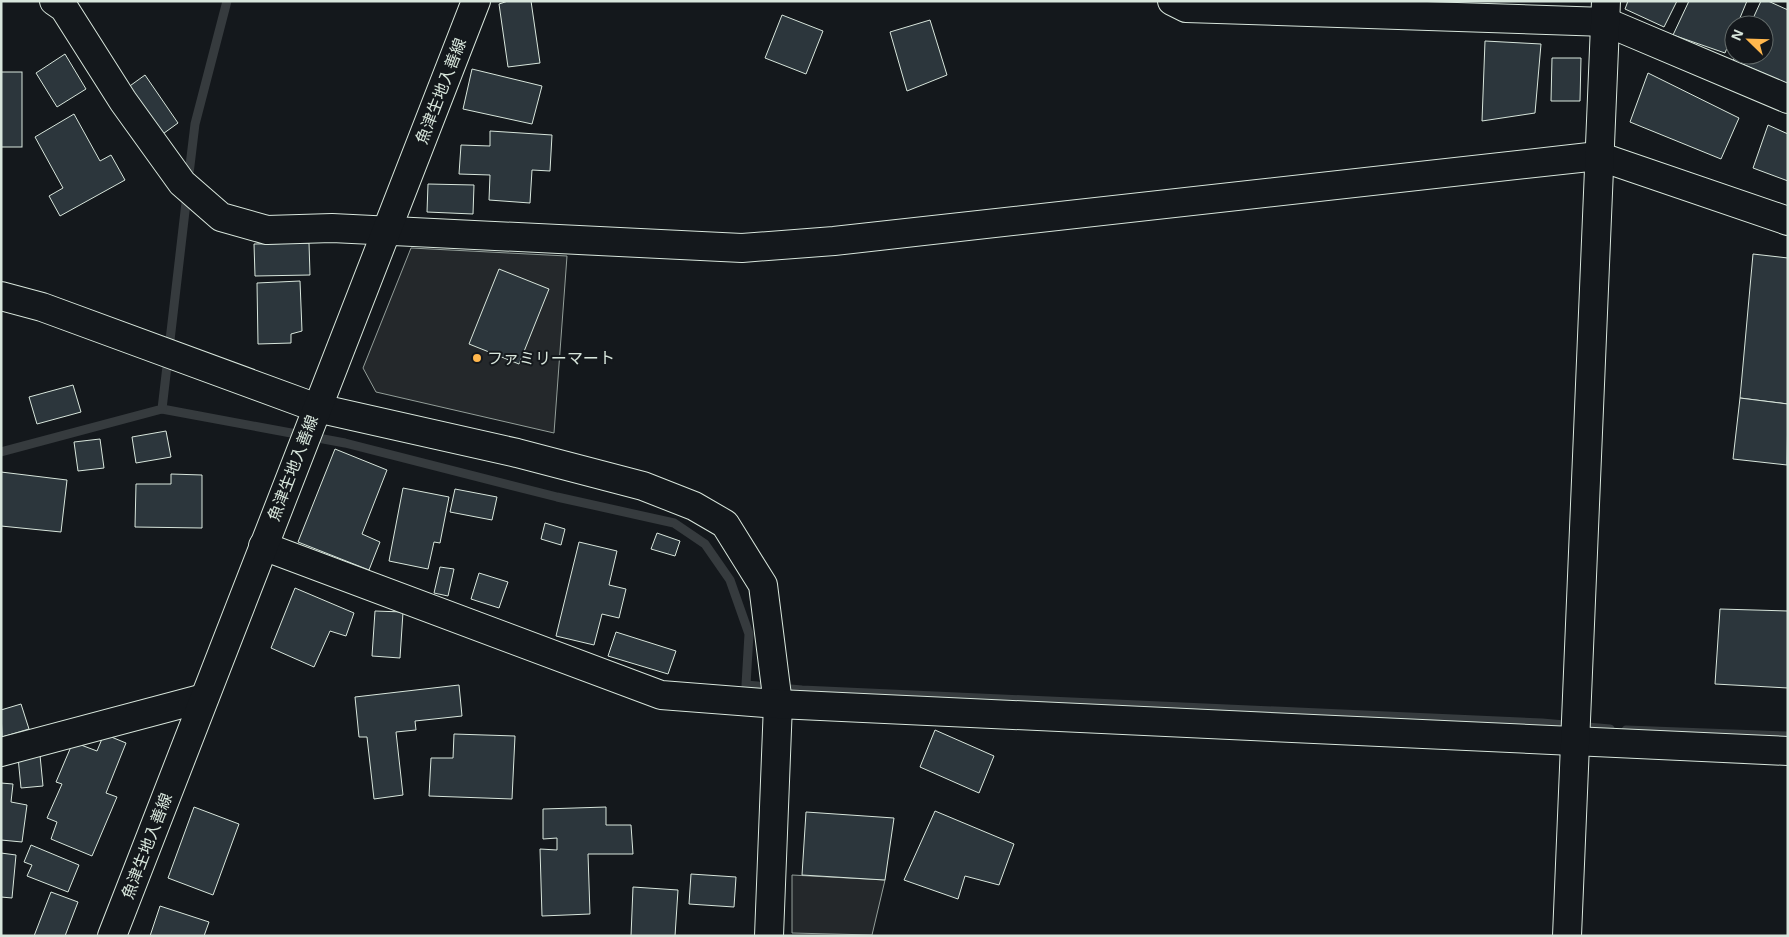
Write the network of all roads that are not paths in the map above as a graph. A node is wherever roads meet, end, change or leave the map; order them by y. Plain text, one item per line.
1 (54, 1) edge
2 (476, 1) edge
3 (1172, 1) edge
4 (1606, 11) edge
5 (1788, 99) edge
6 (1598, 156) junction
7 (1788, 221) edge
8 (386, 232) junction
9 (1, 296) edge
10 (317, 408) junction
11 (262, 546) junction
12 (204, 698) junction
13 (778, 704) junction
14 (1576, 740) junction
15 (1788, 751) edge
16 (1, 752) edge
17 (112, 936) edge
18 (769, 936) edge
19 (1567, 936) edge

1 - 8 street
2 - 8 street, 魚津生地入善線
3 - 4 street
4 - 5 street
4 - 6 street
6 - 7 street
6 - 8 street
6 - 14 street
8 - 10 street, 魚津生地入善線
9 - 10 street
10 - 11 street, 魚津生地入善線
10 - 13 street
11 - 12 street, 魚津生地入善線
11 - 13 street
12 - 16 street
12 - 17 street, 魚津生地入善線
13 - 14 street
13 - 18 street
14 - 15 street
14 - 19 street

